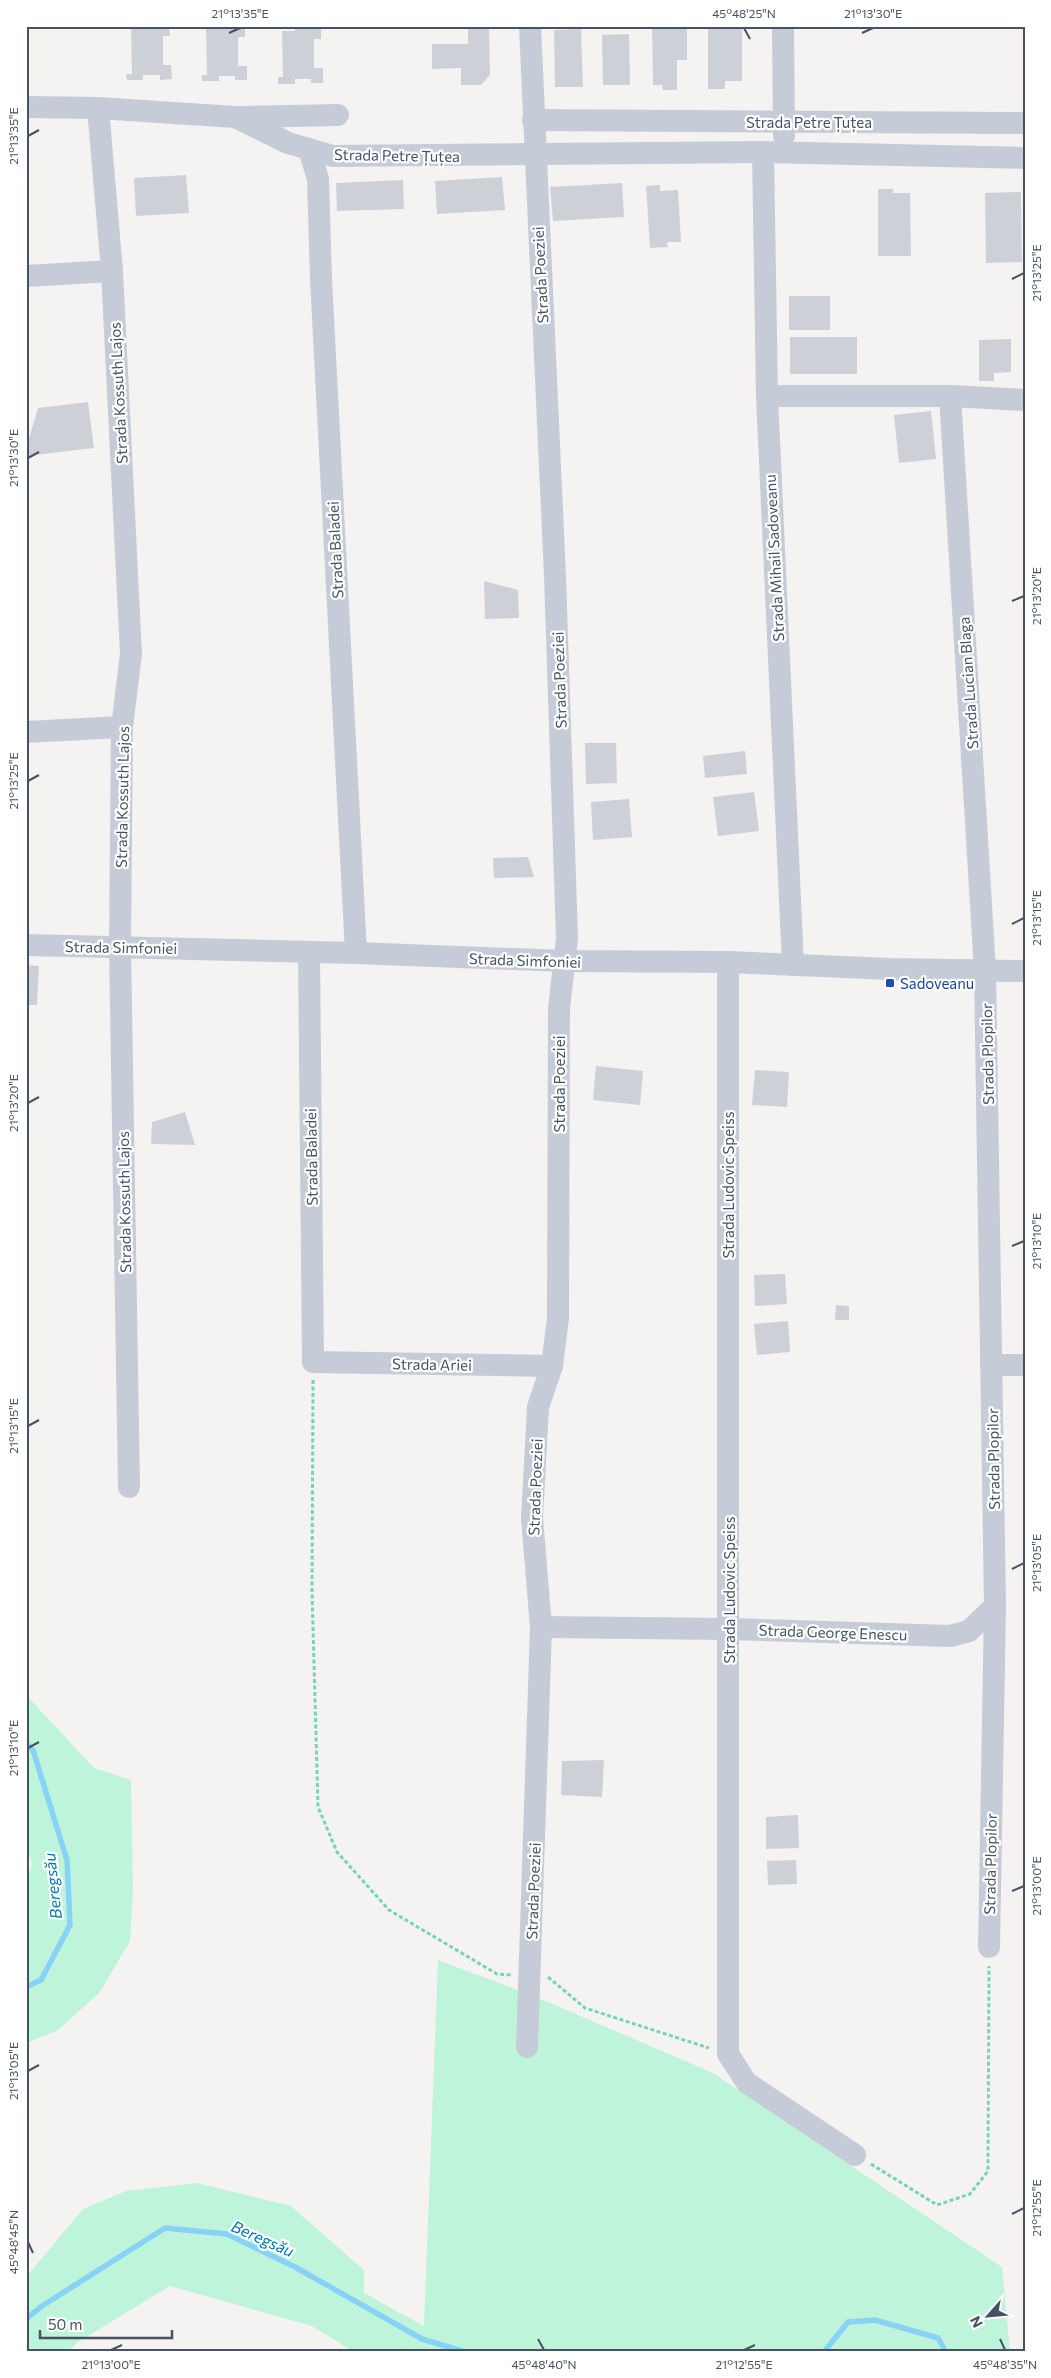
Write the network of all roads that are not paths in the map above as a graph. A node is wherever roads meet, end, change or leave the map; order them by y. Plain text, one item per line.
1 (530, 26) edge
2 (783, 26) edge
3 (26, 107) edge
4 (98, 108) junction
5 (338, 115) dead end
6 (235, 117) junction
7 (533, 120) junction
8 (784, 122) junction
9 (1025, 123) edge
10 (309, 149) junction
11 (774, 152) junction
12 (535, 154) junction
13 (1025, 158) edge
14 (112, 271) junction
15 (26, 276) edge
16 (767, 396) junction
17 (950, 396) junction
18 (1025, 400) edge
19 (122, 727) junction
20 (26, 732) edge
21 (26, 945) edge
22 (120, 947) junction
23 (309, 952) junction
24 (356, 953) junction
25 (564, 962) junction
26 (728, 962) junction
27 (793, 965) junction
28 (986, 970) junction
29 (1025, 971) edge
30 (313, 1362) joint
31 (991, 1365) junction
32 (1025, 1365) edge
33 (552, 1366) junction
34 (129, 1487) dead end
35 (995, 1606) junction
36 (541, 1627) junction
37 (729, 1629) junction
38 (989, 1947) road end
39 (527, 2047) dead end
40 (855, 2155) road end

1 - 7 street, Strada Poeziei
2 - 8 street, Strada Mihail Sadoveanu
3 - 4 street, Strada Petre Țuțea
4 - 6 street, Strada Petre Țuțea
4 - 14 street, Strada Kossuth Lajos
5 - 6 street
6 - 10 street, Strada Petre Țuțea
7 - 8 street, Strada Petre Țuțea
7 - 12 street, Strada Poeziei
8 - 9 street, Strada Petre Țuțea
8 - 11 street, Strada Mihail Sadoveanu
10 - 12 street, Strada Petre Țuțea
10 - 24 street, Strada Baladei
11 - 12 street, Strada Petre Țuțea
11 - 13 street, Strada Petre Țuțea
11 - 16 street, Strada Mihail Sadoveanu
12 - 25 street, Strada Poeziei
14 - 15 street
14 - 19 street, Strada Kossuth Lajos
16 - 17 street
16 - 27 street, Strada Mihail Sadoveanu
17 - 18 street
17 - 28 street, Strada Lucian Blaga
19 - 20 street
19 - 22 street, Strada Kossuth Lajos
21 - 22 street, Strada Simfoniei
22 - 23 street, Strada Simfoniei
22 - 34 street, Strada Kossuth Lajos
23 - 24 street, Strada Simfoniei
23 - 30 street, Strada Baladei
24 - 25 street, Strada Simfoniei
25 - 26 street, Strada Simfoniei
25 - 33 street, Strada Poeziei
26 - 27 street, Strada Simfoniei
26 - 37 street, Strada Ludovic Speiss
27 - 28 street, Strada Simfoniei
28 - 29 street, Strada Simfoniei
28 - 31 street, Strada Plopilor
30 - 33 street, Strada Ariei
31 - 32 street
31 - 35 street, Strada Plopilor
33 - 36 street, Strada Poeziei
35 - 37 street, Strada George Enescu
35 - 38 street, Strada Plopilor
36 - 37 street, Strada George Enescu
36 - 39 street, Strada Poeziei
37 - 40 street, Strada Ludovic Speiss

